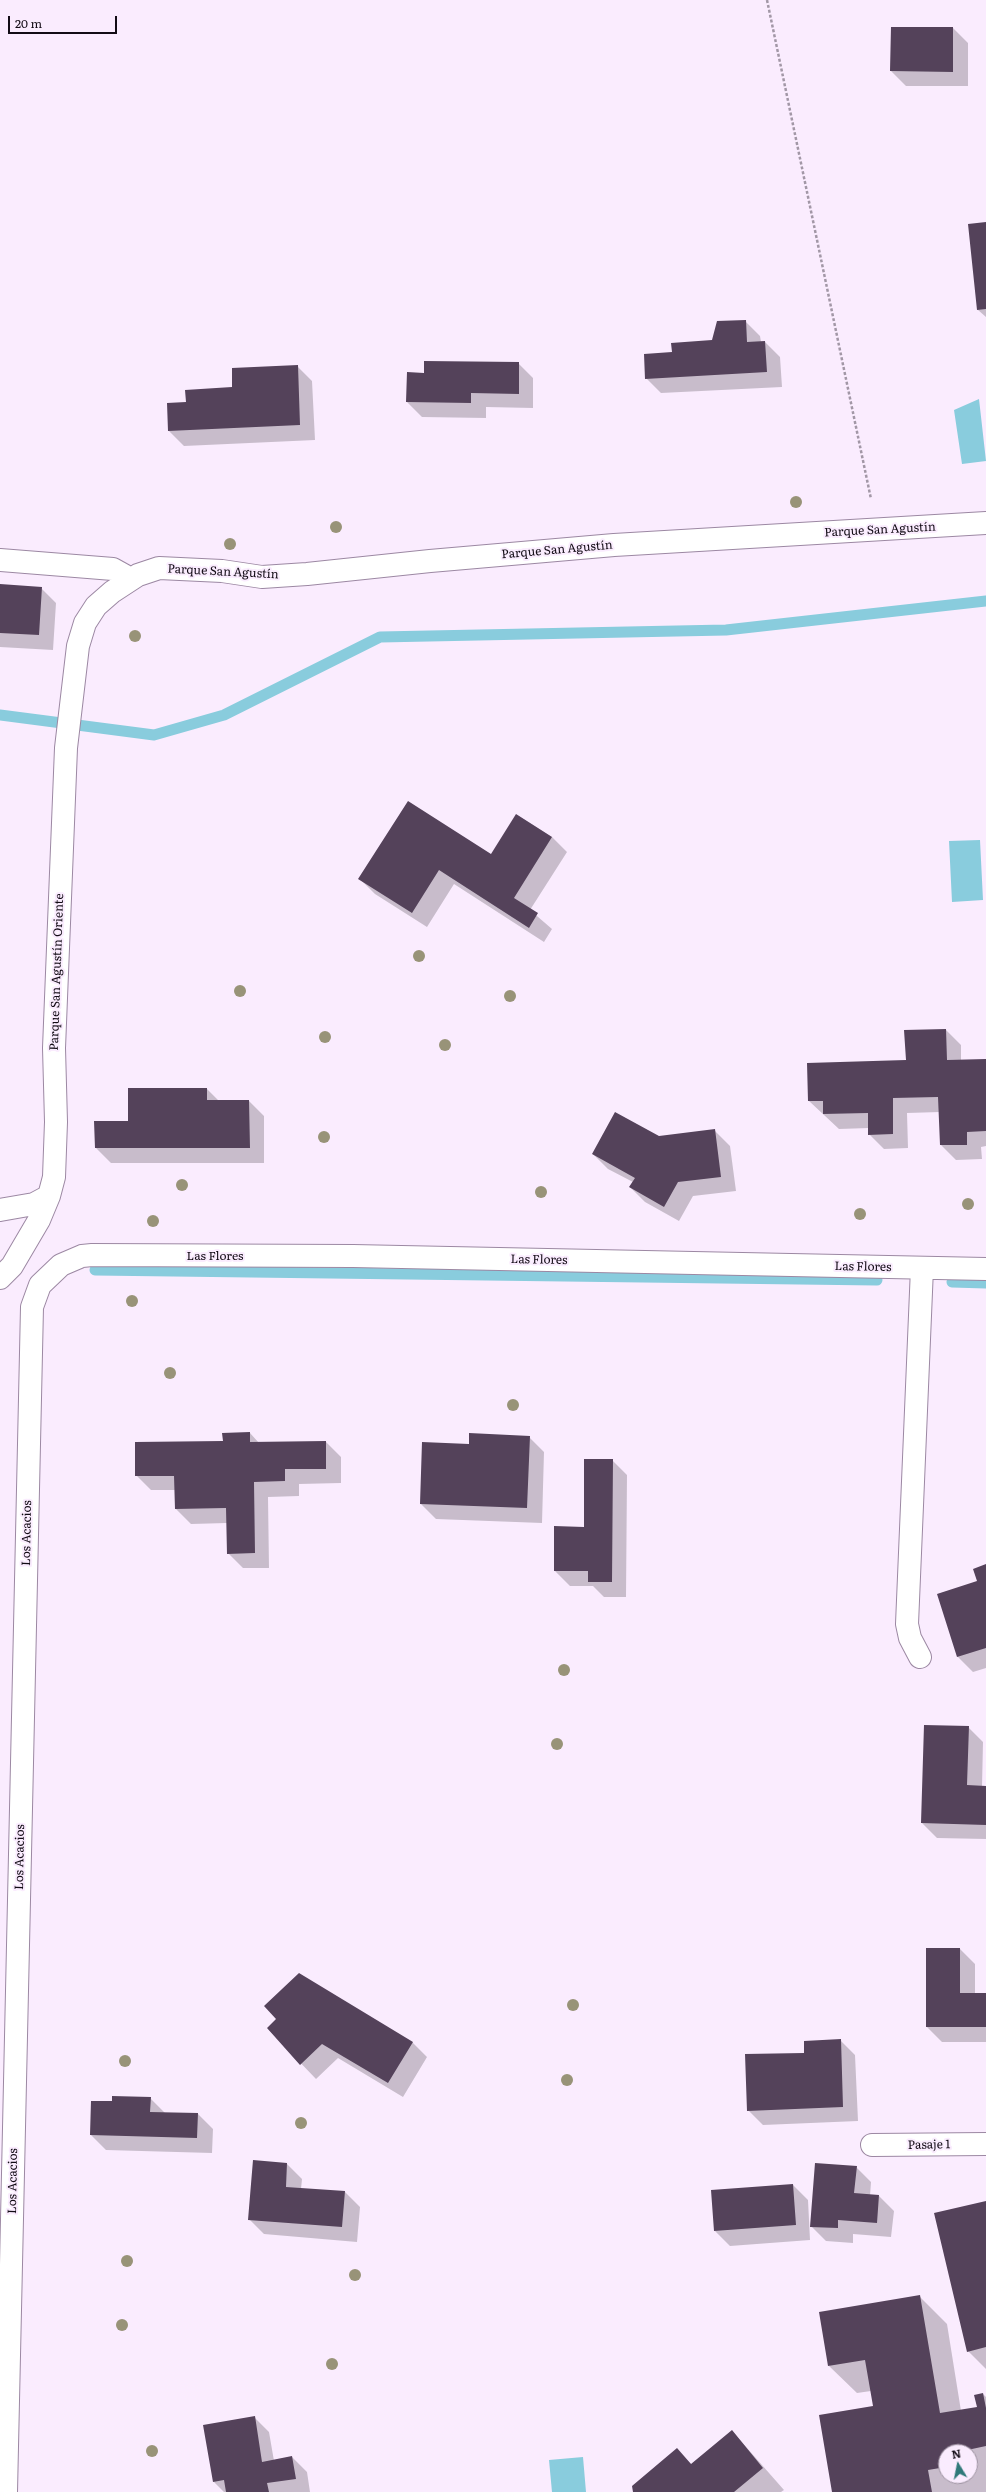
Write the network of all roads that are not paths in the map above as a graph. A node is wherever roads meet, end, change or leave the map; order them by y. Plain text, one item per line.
1 (986, 523) edge
2 (0, 560) edge
3 (131, 579) junction
4 (49, 1196) junction
5 (0, 1210) edge
6 (92, 1255) joint
7 (922, 1268) junction
8 (986, 1270) edge
9 (0, 1278) edge
10 (920, 1657) dead end
11 (986, 2144) edge
12 (872, 2145) dead end
13 (6, 2492) edge

1 - 3 street, Parque San Agustín
2 - 3 street
3 - 4 street, Parque San Agustín Oriente
4 - 5 street
4 - 9 street, Parque San Agustín Oriente
6 - 7 street, Las Flores
6 - 13 street, Los Acacios
7 - 8 street, Las Flores
7 - 10 street
11 - 12 street, Pasaje 1

